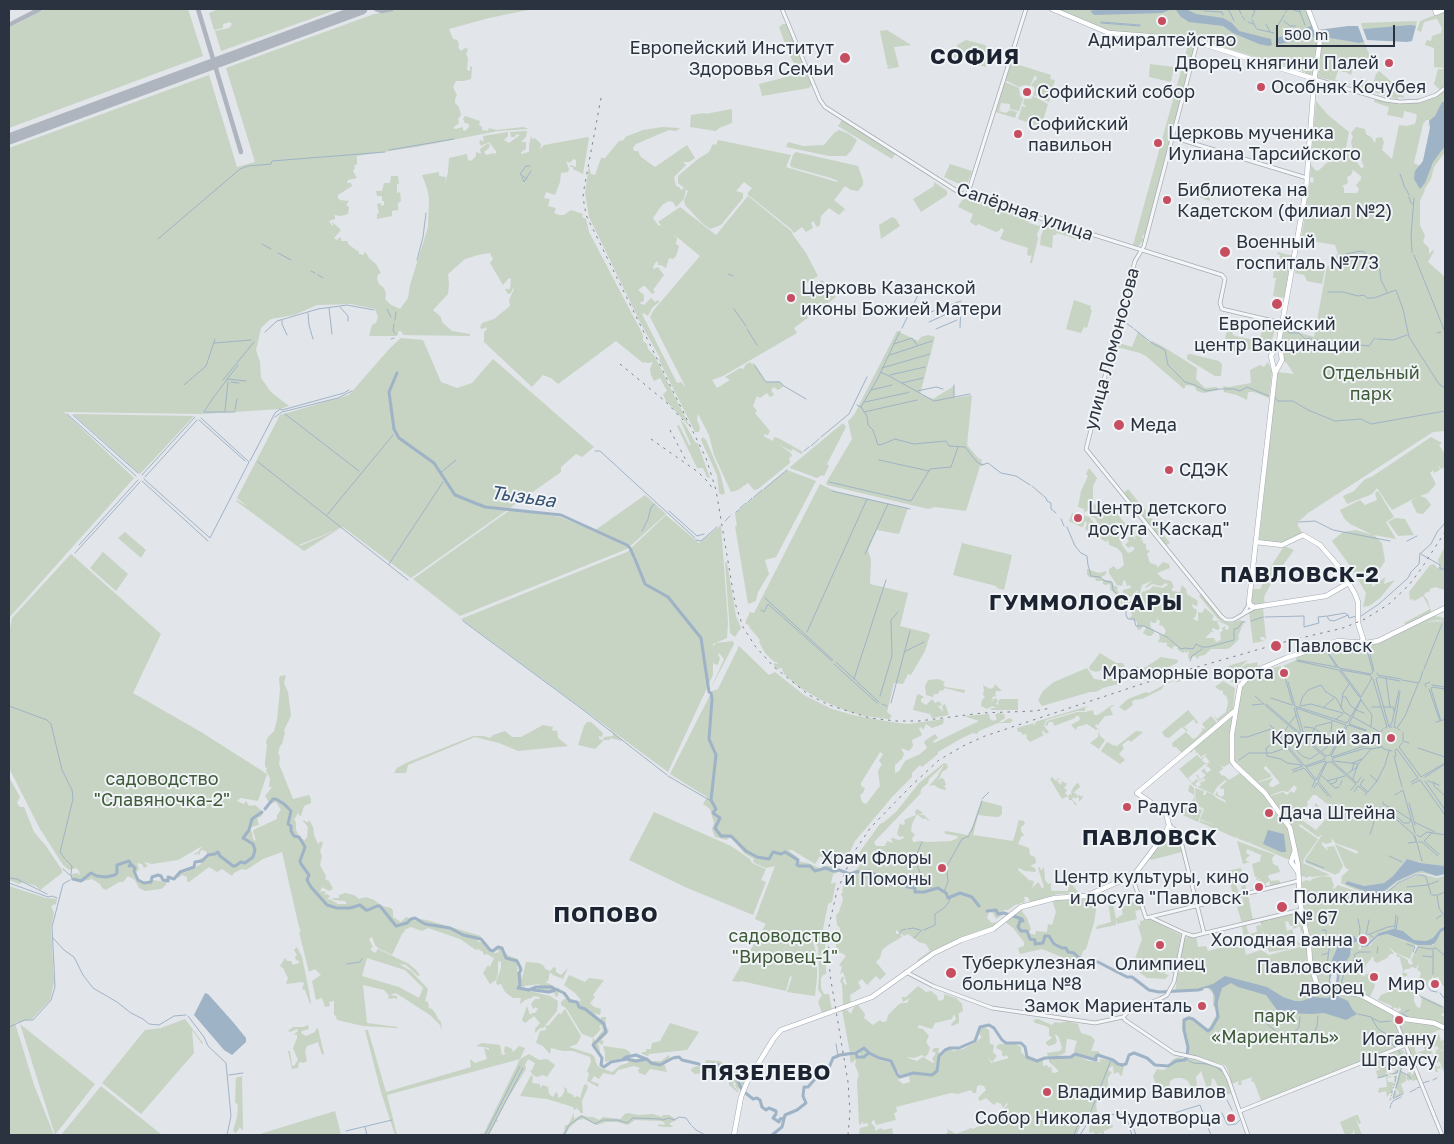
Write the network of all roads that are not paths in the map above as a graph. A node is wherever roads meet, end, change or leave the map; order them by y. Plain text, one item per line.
1 (782, 9) edge
2 (1026, 9) edge
3 (1052, 9) edge
4 (1308, 9) edge
5 (1445, 9) edge
6 (1437, 10) edge
7 (1197, 43) junction
8 (1315, 78) junction
9 (1445, 88) edge
10 (1172, 137) junction
11 (1307, 178) junction
12 (966, 196) junction
13 (1141, 250) junction
14 (1282, 323) junction
15 (1279, 340) junction
16 (1275, 348) junction
17 (1281, 348) junction
18 (1276, 367) junction
19 (1256, 542) junction
20 (1350, 585) junction
21 (1249, 602) junction
22 (1255, 607) junction
23 (1445, 608) edge
24 (1242, 615) junction
25 (1360, 641) junction
26 (1236, 710) junction
27 (1168, 826) junction
28 (1295, 849) junction
29 (1298, 873) junction
30 (1132, 876) junction
31 (1298, 881) junction
32 (1197, 906) junction
33 (1301, 910) junction
34 (1151, 917) junction
35 (1184, 933) junction
36 (1204, 933) junction
37 (906, 972) junction
38 (1395, 1014) junction
39 (1124, 1017) junction
40 (1445, 1028) edge
41 (1406, 1045) junction
42 (1240, 1111) junction
43 (734, 1135) edge
44 (1248, 1135) edge
45 (1442, 1135) edge

1 - 12 street, Сапёрная улица
2 - 12 street
3 - 7 main road
4 - 8 main road
5 - 6 main road
7 - 8 main road
7 - 10 street, улица Ломоносова
8 - 9 street
8 - 11 main road
10 - 11 street
10 - 13 street, улица Ломоносова
11 - 14 main road
12 - 13 street, Сапёрная улица
13 - 14 street, Сапёрная улица
13 - 24 street, улица Ломоносова
14 - 15 main road
15 - 16 main road
15 - 17 main road
16 - 17 main road
16 - 18 main road
17 - 18 main road
18 - 19 main road
19 - 20 main road
19 - 21 main road
20 - 22 main road
20 - 25 main road
21 - 22 main road
21 - 24 street
22 - 24 street
23 - 25 main road
25 - 26 main road
26 - 27 main road
26 - 28 main road
27 - 30 main road
27 - 32 street
28 - 29 main road
28 - 29 main road
29 - 31 main road
30 - 34 street
30 - 37 main road
31 - 32 street
31 - 33 main road
32 - 34 street
32 - 36 street
33 - 36 street
33 - 38 main road
34 - 35 street
35 - 36 street
35 - 39 street
37 - 39 street
37 - 43 main road
38 - 40 main road
38 - 41 street
39 - 42 street
41 - 42 street
41 - 45 street
42 - 44 street

